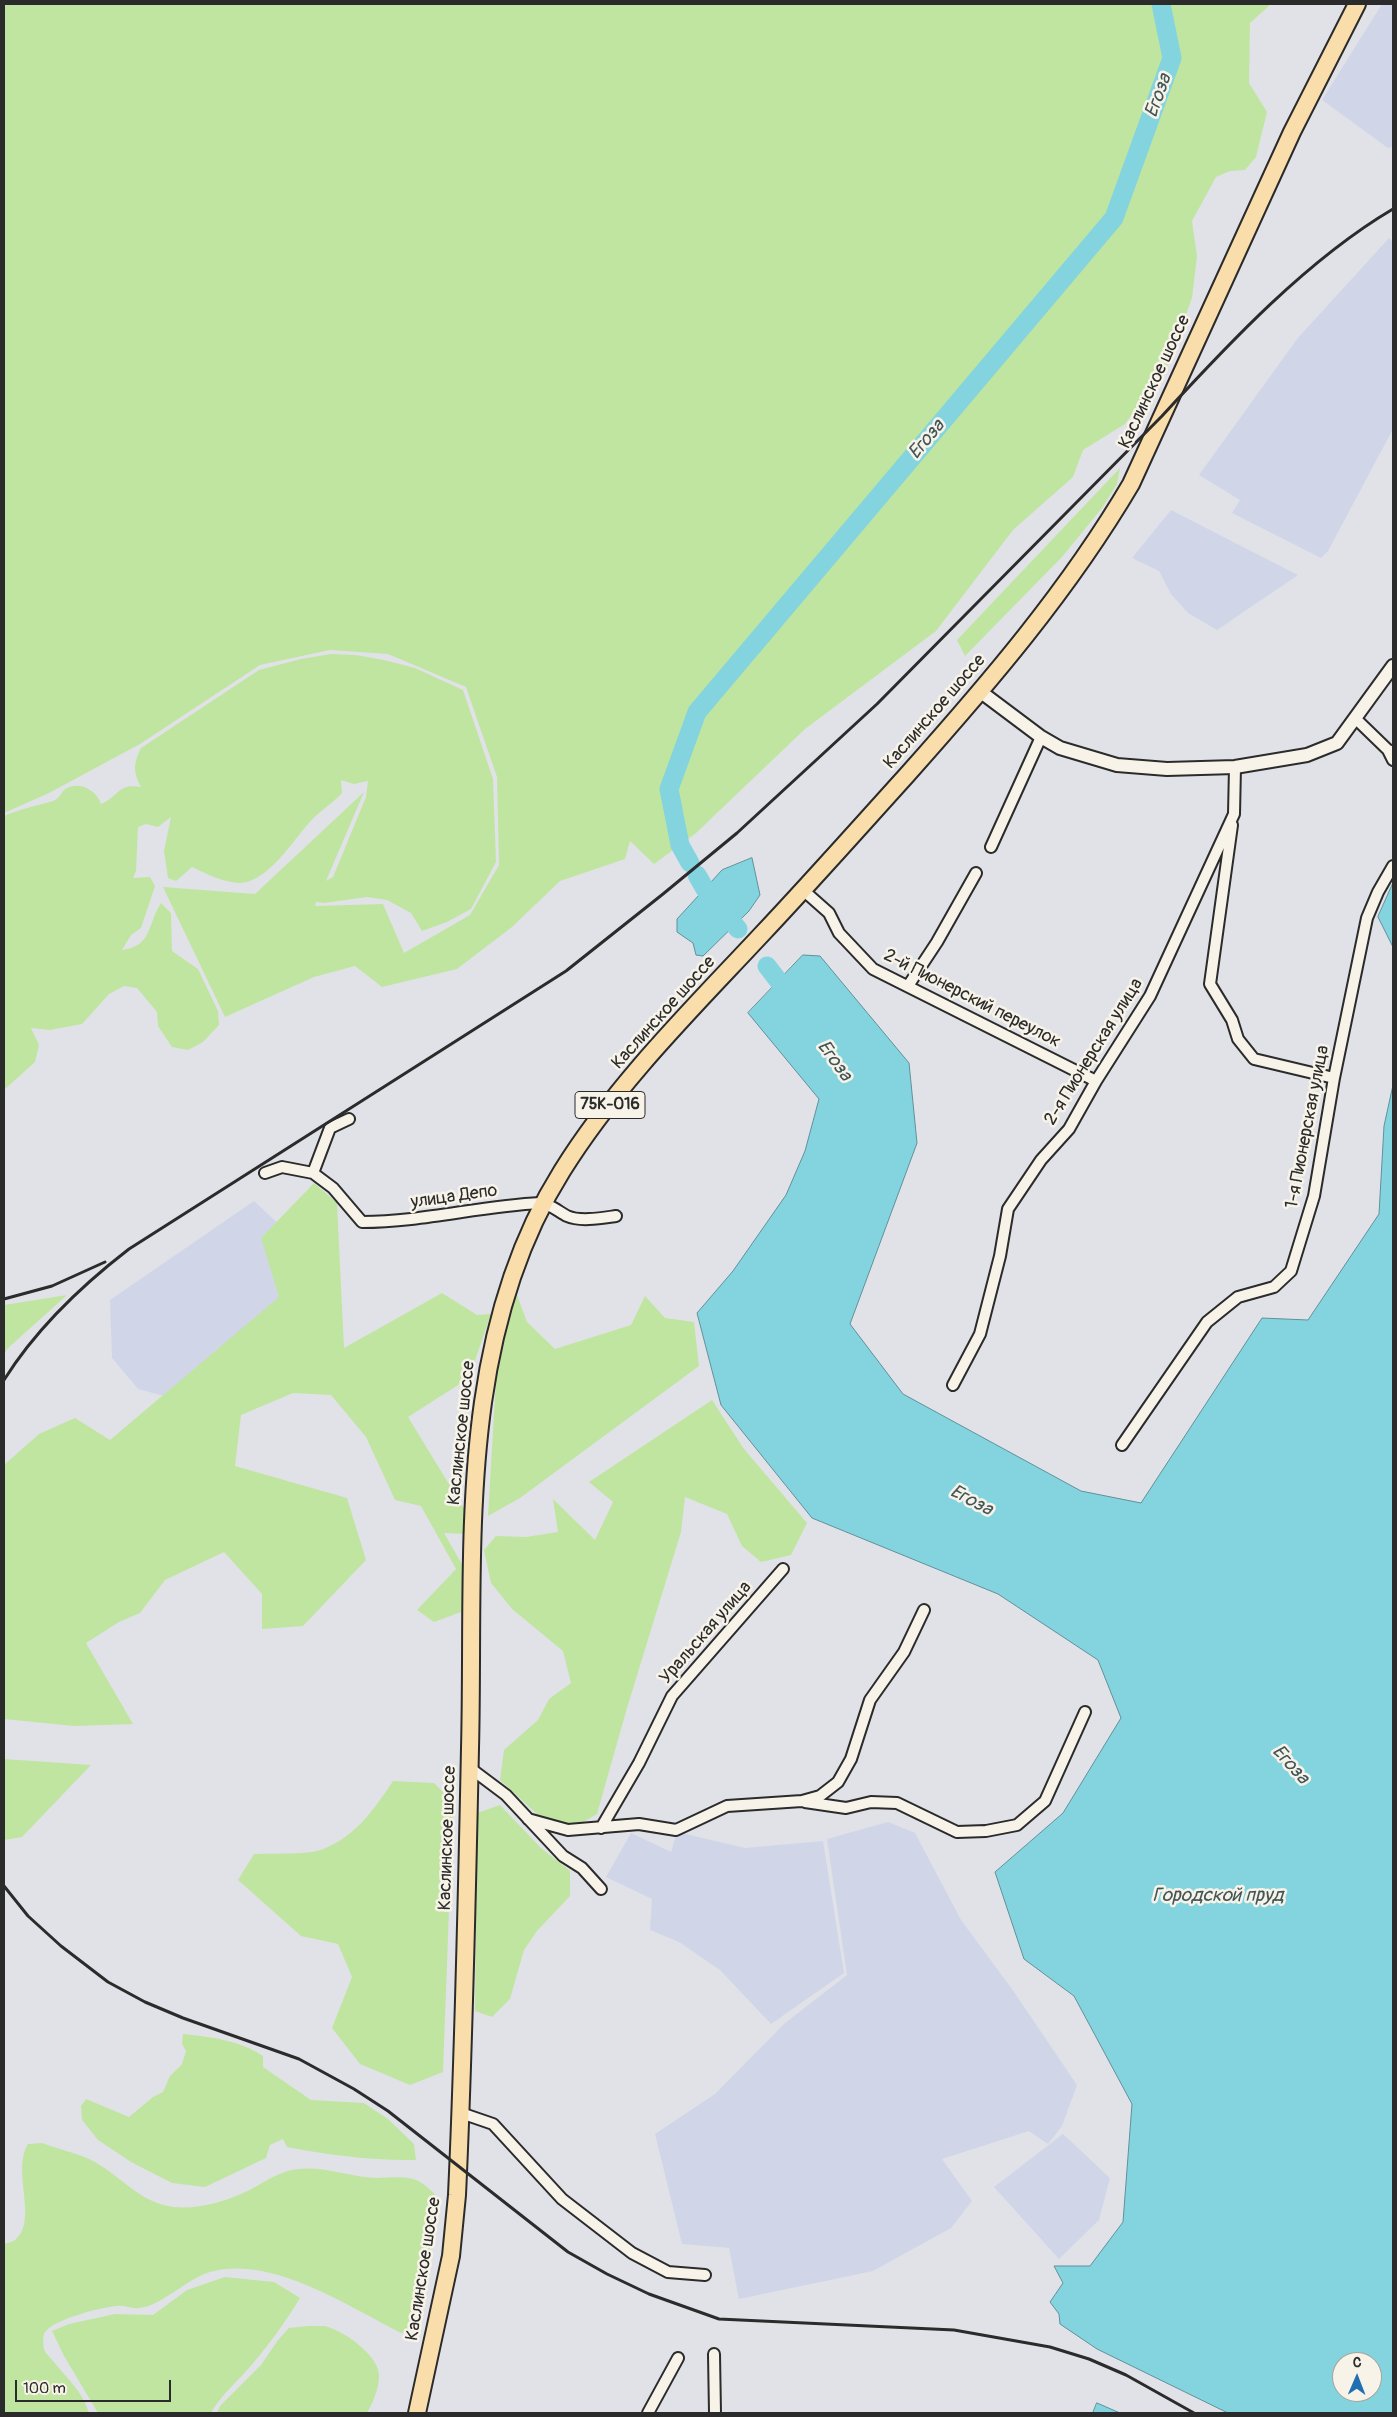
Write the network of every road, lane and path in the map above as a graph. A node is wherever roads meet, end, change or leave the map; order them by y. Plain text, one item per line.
1 (1357, 4) edge
2 (1393, 666) edge
3 (981, 692) junction
4 (1356, 719) junction
5 (1041, 737) junction
6 (1392, 754) edge
7 (1235, 767) junction
8 (1234, 814) junction
9 (991, 847) dead end
10 (1393, 866) edge
11 (976, 873) dead end
12 (803, 890) junction
13 (908, 986) junction
14 (1334, 1078) junction
15 (1096, 1081) junction
16 (349, 1119) dead end
17 (265, 1173) dead end
18 (312, 1173) junction
19 (543, 1203) junction
20 (616, 1216) dead end
21 (953, 1385) dead end
22 (1122, 1445) dead end
23 (783, 1569) dead end
24 (924, 1610) dead end
25 (1085, 1712) dead end
26 (470, 1768) junction
27 (802, 1801) junction
28 (528, 1819) junction
29 (601, 1828) junction
30 (601, 1889) dead end
31 (461, 2113) junction
32 (705, 2275) dead end
33 (714, 2354) dead end
34 (678, 2358) dead end
35 (417, 2413) edge
36 (648, 2413) edge
37 (714, 2413) edge

1 - 3 main road, Каслинское шоссе / 75К-016
2 - 4 street
3 - 5 street
3 - 12 main road, Каслинское шоссе / 75К-016
4 - 6 street
4 - 7 street
5 - 7 street
5 - 9 street
7 - 8 street, 2-я Пионерская улица
8 - 14 street, 2-я Пионерская улица
8 - 15 street, 2-я Пионерская улица
10 - 14 street, 1-я Пионерская улица
11 - 13 street
12 - 13 street, 2-й Пионерский переулок
12 - 19 main road, Каслинское шоссе / 75К-016
13 - 15 street, 2-й Пионерский переулок
14 - 22 street, 1-я Пионерская улица
15 - 21 street, 2-я Пионерская улица
16 - 18 street
17 - 18 street, улица Депо
18 - 19 street, улица Депо
19 - 20 street
19 - 26 main road, Каслинское шоссе / 75К-016
23 - 29 street, Уральская улица
24 - 27 street
25 - 27 street
26 - 28 street
26 - 31 main road, Каслинское шоссе / 75К-016
27 - 29 street
28 - 29 street
28 - 30 street
31 - 32 street
31 - 35 main road, Каслинское шоссе / 75К-016
33 - 37 street
34 - 36 street

